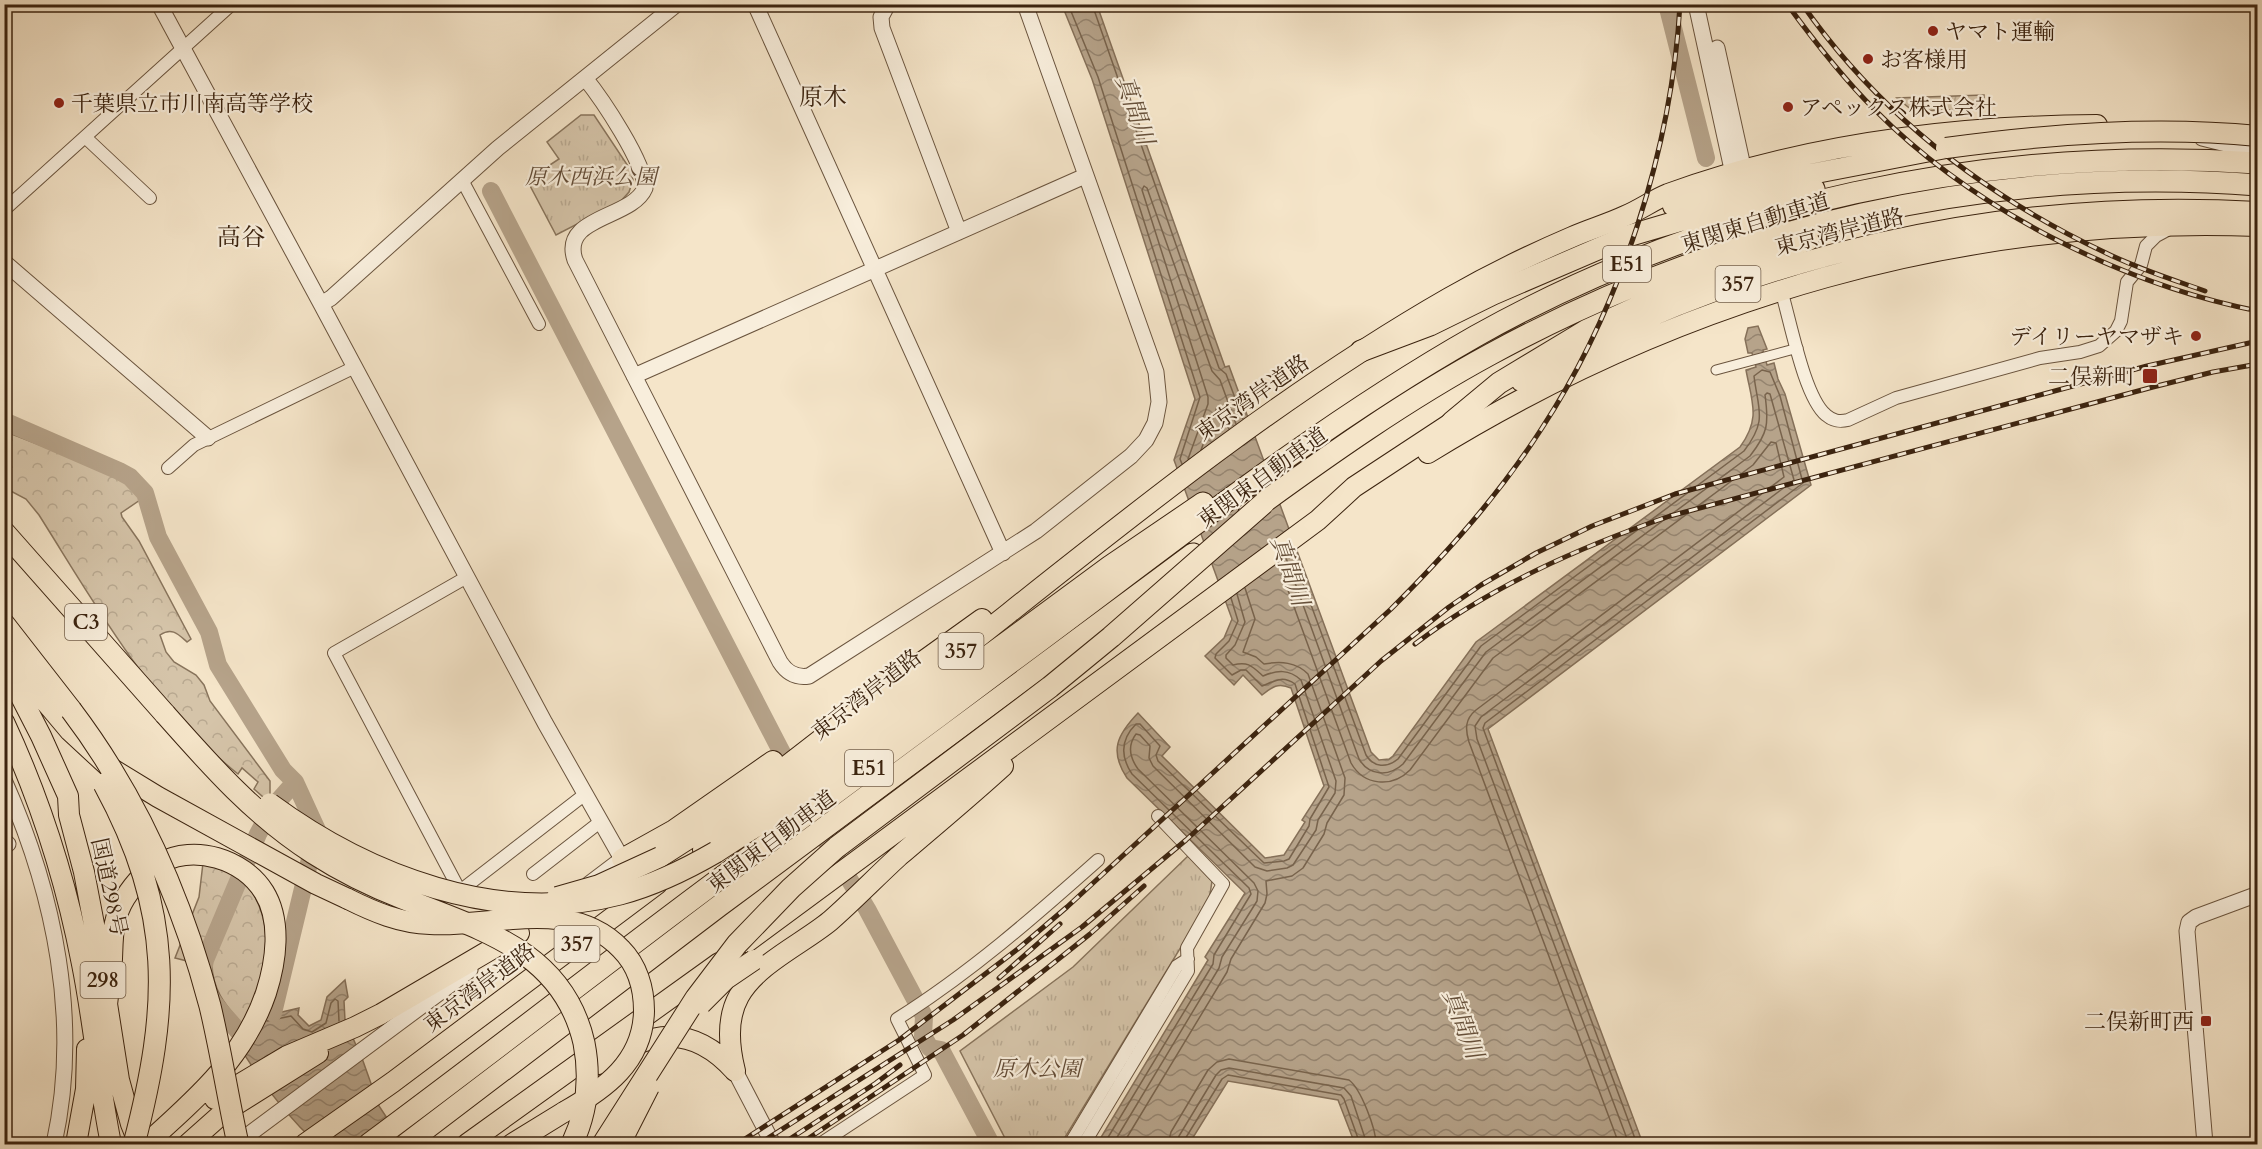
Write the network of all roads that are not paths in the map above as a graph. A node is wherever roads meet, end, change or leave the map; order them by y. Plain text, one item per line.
1 (159, 4) edge
2 (232, 4) edge
3 (677, 4) edge
4 (755, 4) edge
5 (888, 4) edge
6 (1025, 4) edge
7 (1696, 4) edge
8 (1707, 4) edge
9 (183, 48) junction
10 (585, 78) junction
11 (2135, 125) junction
12 (2258, 136) edge
13 (85, 137) junction
14 (2258, 152) edge
15 (2258, 163) edge
16 (1738, 172) junction
17 (1948, 175) junction
18 (1086, 176) junction
19 (462, 180) junction
20 (2258, 185) edge
21 (150, 198) dead end
22 (1890, 208) junction
23 (4, 210) edge
24 (2258, 213) edge
25 (1626, 215) junction
26 (2176, 226) junction
27 (2258, 226) edge
28 (959, 232) junction
29 (4, 262) edge
30 (875, 269) junction
31 (1781, 290) junction
32 (321, 304) junction
33 (539, 324) dead end
34 (1798, 348) junction
35 (1362, 351) junction
36 (355, 367) junction
37 (1716, 370) dead end
38 (634, 376) junction
39 (1452, 422) junction
40 (1335, 424) junction
41 (208, 438) junction
42 (168, 468) dead end
43 (1371, 483) junction
44 (1158, 494) junction
45 (1264, 503) junction
46 (4, 532) edge
47 (1003, 553) junction
48 (467, 577) junction
49 (4, 624) edge
50 (4, 653) edge
51 (4, 664) edge
52 (4, 689) edge
53 (1080, 696) junction
54 (71, 710) junction
55 (165, 714) junction
56 (4, 722) edge
57 (4, 745) edge
58 (4, 780) edge
59 (752, 794) junction
60 (584, 795) junction
61 (69, 815) junction
62 (1158, 816) dead end
63 (600, 822) junction
64 (49, 834) junction
65 (622, 859) junction
66 (1098, 860) dead end
67 (533, 874) dead end
68 (2258, 894) edge
69 (348, 899) junction
70 (824, 918) junction
71 (519, 933) junction
72 (1188, 959) junction
73 (83, 965) junction
74 (107, 1005) junction
75 (355, 1027) junction
76 (735, 1071) junction
77 (413, 1139) edge
78 (54, 1144) edge
79 (76, 1144) edge
80 (111, 1144) edge
81 (134, 1144) edge
82 (139, 1144) edge
83 (146, 1144) edge
84 (152, 1144) edge
85 (189, 1144) edge
86 (237, 1144) edge
87 (305, 1144) edge
88 (369, 1144) edge
89 (467, 1144) edge
90 (473, 1144) edge
91 (512, 1144) edge
92 (572, 1144) edge
93 (603, 1144) edge
94 (620, 1144) edge
95 (774, 1144) edge
96 (820, 1144) edge
97 (1070, 1144) edge
98 (1084, 1144) edge
99 (2205, 1144) edge

1 - 9 street
2 - 9 street
3 - 10 street
4 - 30 street
5 - 28 street
6 - 18 street
7 - 16 street
8 - 16 street
9 - 13 street
9 - 32 street
10 - 19 street
10 - 38 street
11 - 12 highway, 東京湾岸道路 / 357
11 - 14 street
11 - 16 highway, 東京湾岸道路 / 357
12 - 25 highway, 東京湾岸道路 / 357, bridge
13 - 21 street
13 - 23 street
15 - 17 highway, 東関東自動車道 / E51
16 - 25 highway, 東京湾岸道路 / 357
17 - 35 highway
17 - 40 highway, 東関東自動車道 / E51
18 - 28 street
18 - 47 street
19 - 32 street
19 - 33 street
20 - 22 highway, 東関東自動車道 / E51
22 - 39 highway
22 - 45 highway, 東関東自動車道 / E51
24 - 39 highway, 東京湾岸道路 / 357
25 - 35 highway, 東京湾岸道路 / 357
26 - 27 highway, 東京湾岸道路 / 357
26 - 31 highway, 東京湾岸道路 / 357
26 - 34 street
28 - 30 street
29 - 41 street
30 - 38 street
30 - 47 street
31 - 34 street
31 - 43 highway, 東京湾岸道路 / 357
32 - 36 street
34 - 37 street
35 - 44 highway, 東京湾岸道路 / 357
36 - 41 street
36 - 48 street
38 - 47 street
39 - 43 highway, 東京湾岸道路 / 357
40 - 55 highway, bridge
40 - 88 highway, 東関東自動車道 / E51, bridge
41 - 42 street
43 - 53 highway, 東京湾岸道路 / 357
44 - 59 highway, 東京湾岸道路 / 357
44 - 59 highway
45 - 77 highway, 東関東自動車道 / E51, bridge
45 - 93 highway, bridge
46 - 55 highway, C3
48 - 60 street
48 - 60 street
49 - 54 highway
50 - 69 highway
51 - 61 highway, 国道298号 / 298
52 - 61 highway, 国道298号 / 298
53 - 70 highway
53 - 89 highway, 東京湾岸道路 / 357
54 - 81 highway, bridge
54 - 86 highway, bridge
55 - 92 highway, bridge
56 - 64 highway
57 - 64 highway
58 - 78 street
59 - 65 highway
59 - 69 highway, bridge
59 - 87 highway, 東京湾岸道路 / 357
60 - 63 street
61 - 74 highway, 国道298号 / 298
62 - 72 street
63 - 65 street
63 - 67 street
64 - 73 highway
65 - 71 street
66 - 96 street
68 - 99 street
69 - 91 highway, bridge
70 - 76 highway
70 - 94 highway, bridge
71 - 75 highway
71 - 86 street
72 - 97 street
72 - 98 street
73 - 79 highway
73 - 80 highway
74 - 82 highway, 国道298号 / 298
74 - 83 highway
75 - 84 highway
75 - 85 highway
76 - 90 highway
76 - 95 street

